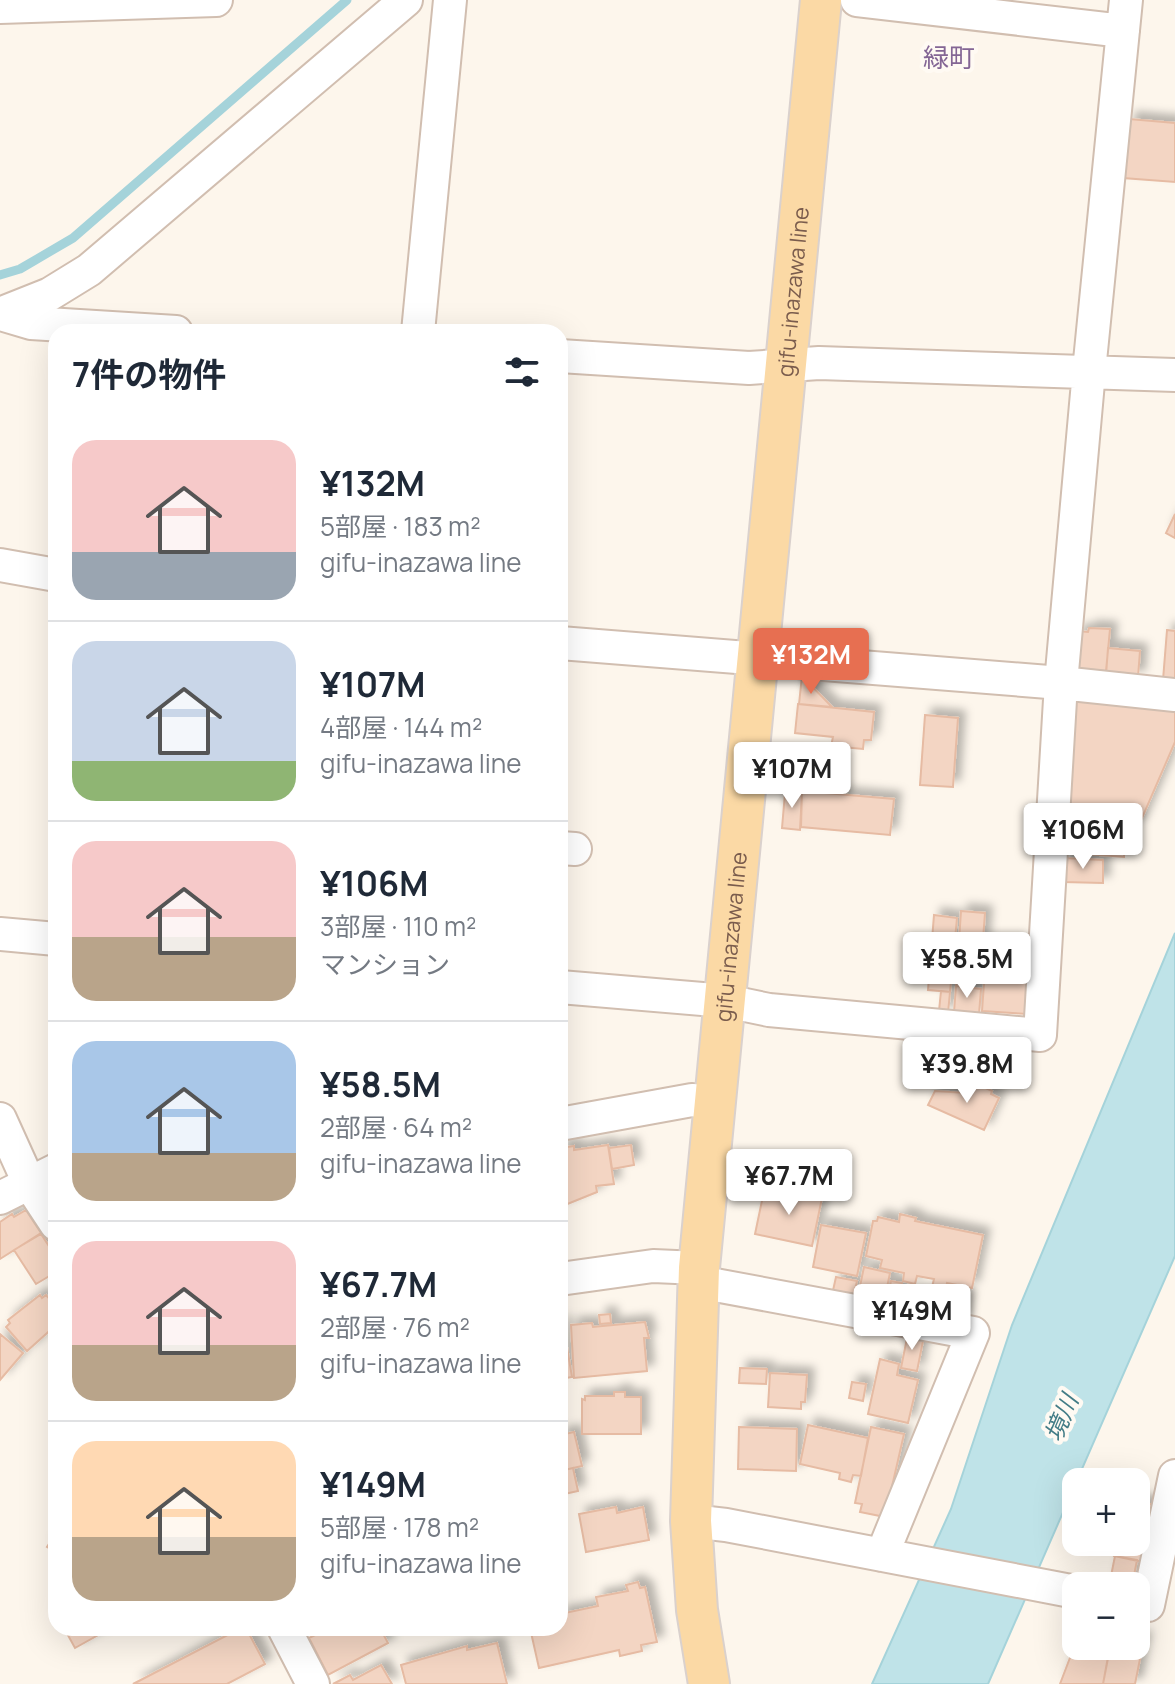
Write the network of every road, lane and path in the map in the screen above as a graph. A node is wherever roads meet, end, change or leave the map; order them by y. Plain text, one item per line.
1 (216, 0) edge
2 (406, 0) edge
3 (450, 0) edge
4 (821, 0) edge
5 (857, 0) edge
6 (0, 7) edge
7 (1124, 15) edge
8 (0, 314) edge
9 (48, 324) edge
10 (419, 324) edge
11 (568, 357) edge
12 (788, 365) junction
13 (1089, 371) junction
14 (1175, 375) edge
15 (0, 565) edge
16 (48, 574) edge
17 (568, 644) edge
18 (759, 658) junction
19 (1061, 683) junction
20 (1175, 695) edge
21 (0, 934) edge
22 (48, 938) edge
23 (568, 988) edge
24 (726, 1001) junction
25 (717, 1103) junction
26 (0, 1119) edge
27 (568, 1123) edge
28 (42, 1176) edge
29 (48, 1197) edge
30 (0, 1198) edge
31 (699, 1275) junction
32 (568, 1278) edge
33 (1175, 1476) edge
34 (691, 1521) junction
35 (887, 1556) junction
36 (1062, 1590) edge
37 (1153, 1607) edge
38 (288, 1636) edge
39 (313, 1684) edge
40 (709, 1684) edge

1 - 6 street
2 - 8 street
3 - 10 street
4 - 12 main road, gifu-inazawa line
5 - 7 street
7 - 13 street
8 - 9 street
11 - 12 street
12 - 13 street
12 - 18 main road, gifu-inazawa line
13 - 14 street
13 - 19 street
15 - 16 street
17 - 18 street
18 - 19 street
18 - 24 main road, gifu-inazawa line
19 - 20 street
19 - 24 street
21 - 22 street
23 - 24 street
24 - 25 main road, gifu-inazawa line
25 - 27 street
25 - 31 main road, gifu-inazawa line
26 - 28 street
28 - 29 street
28 - 30 street
31 - 32 street
31 - 34 main road, gifu-inazawa line
31 - 35 street
33 - 37 street
34 - 35 street
34 - 40 main road, gifu-inazawa line
35 - 36 street
38 - 39 street

